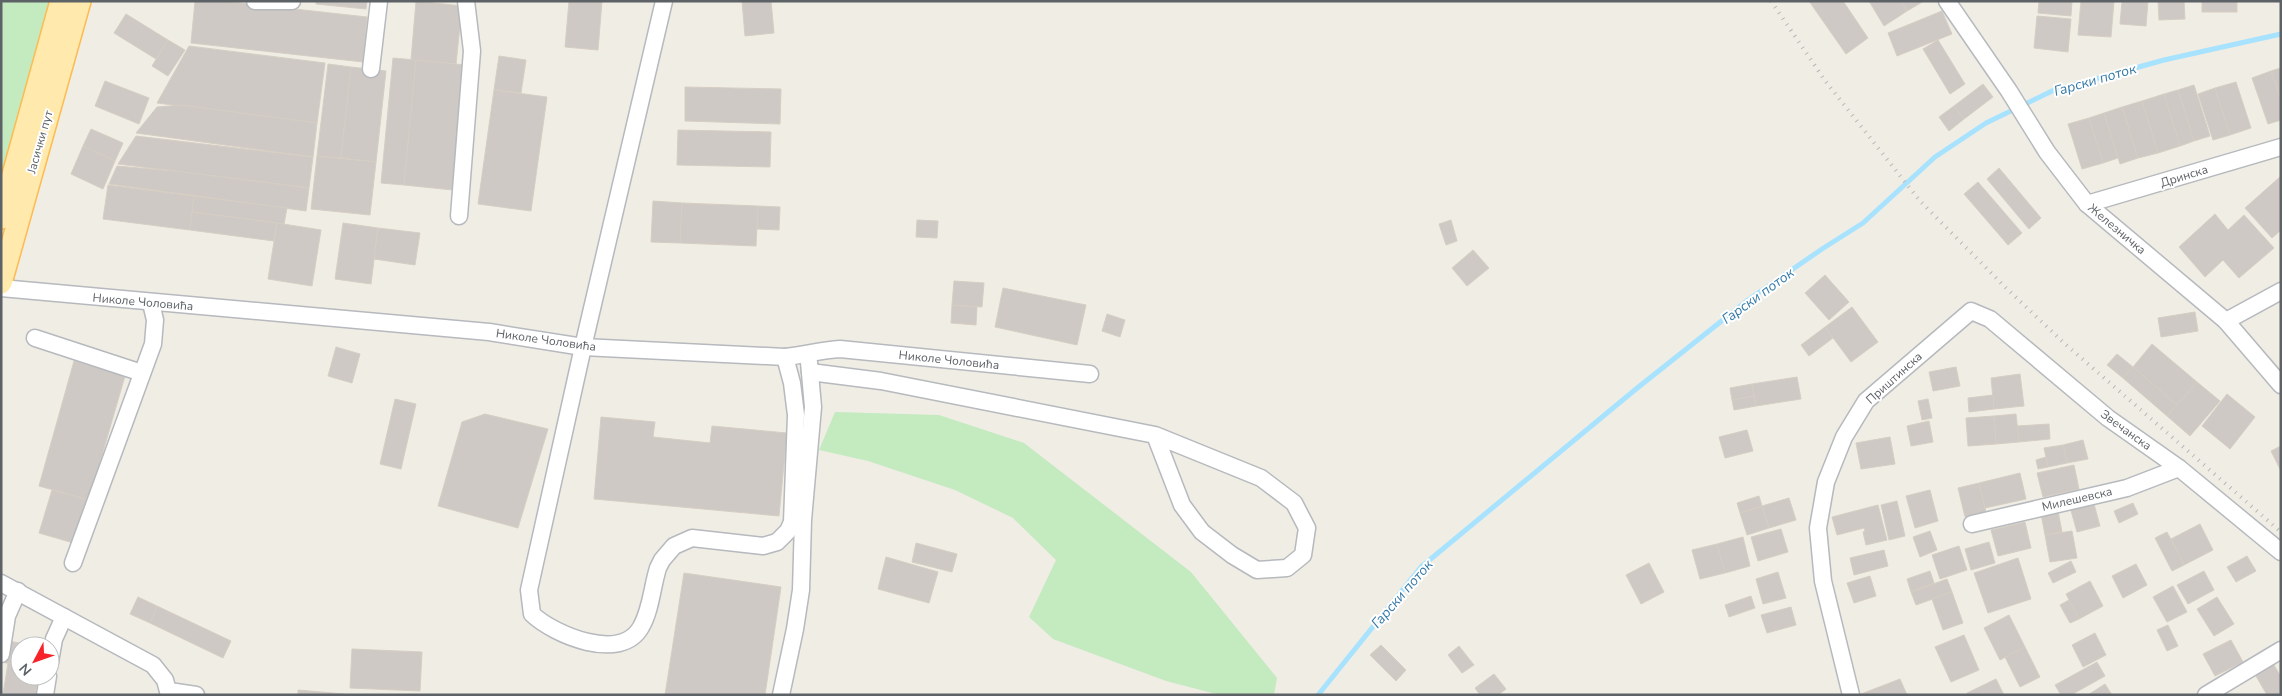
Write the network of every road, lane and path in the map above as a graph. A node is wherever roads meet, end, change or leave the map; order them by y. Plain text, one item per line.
1 (61, 1) edge
2 (80, 1) edge
3 (255, 1) edge
4 (292, 1) edge
5 (379, 1) edge
6 (466, 1) edge
7 (664, 1) edge
8 (1947, 1) edge
9 (371, 69) dead end
10 (2281, 147) edge
11 (2087, 204) junction
12 (459, 216) dead end
13 (1, 218) edge
14 (1, 282) edge
15 (1, 288) edge
16 (2281, 291) edge
17 (151, 303) junction
18 (1971, 311) joint
19 (2226, 321) junction
20 (35, 338) dead end
21 (583, 347) junction
22 (808, 354) junction
23 (785, 357) junction
24 (810, 372) junction
25 (142, 373) junction
26 (1090, 374) dead end
27 (2281, 385) edge
28 (1155, 435) junction
29 (2179, 468) junction
30 (1972, 524) dead end
31 (2281, 552) edge
32 (73, 563) dead end
33 (1, 583) edge
34 (18, 591) junction
35 (64, 618) junction
36 (55, 636) edge
37 (2281, 650) edge
38 (1, 654) edge
39 (169, 693) edge
40 (196, 695) edge
41 (781, 695) edge
42 (1852, 695) edge
43 (2206, 695) edge

1 - 13 main road, Јасички пут
2 - 14 main road, Јасички пут
3 - 4 street
5 - 9 street
6 - 12 street
7 - 21 street
8 - 11 street, Железничка
10 - 11 street, Дринска
11 - 19 street, Железничка
15 - 17 street, Николе Чоловића
16 - 19 street
17 - 21 street, Николе Чоловића
17 - 25 street
18 - 29 street, Звечанска
18 - 42 street, Приштинска
19 - 27 street, Железничка
20 - 25 street
21 - 23 street, Николе Чоловића
21 - 23 street
22 - 23 street, Николе Чоловића
22 - 24 street
22 - 26 street, Николе Чоловића
24 - 28 street
24 - 41 street
25 - 32 street
28 - 28 street
29 - 30 street, Милешевска
29 - 31 street, Звечанска
33 - 34 street
34 - 35 street
34 - 38 street
35 - 36 street
35 - 39 street
37 - 43 street
39 - 40 street

